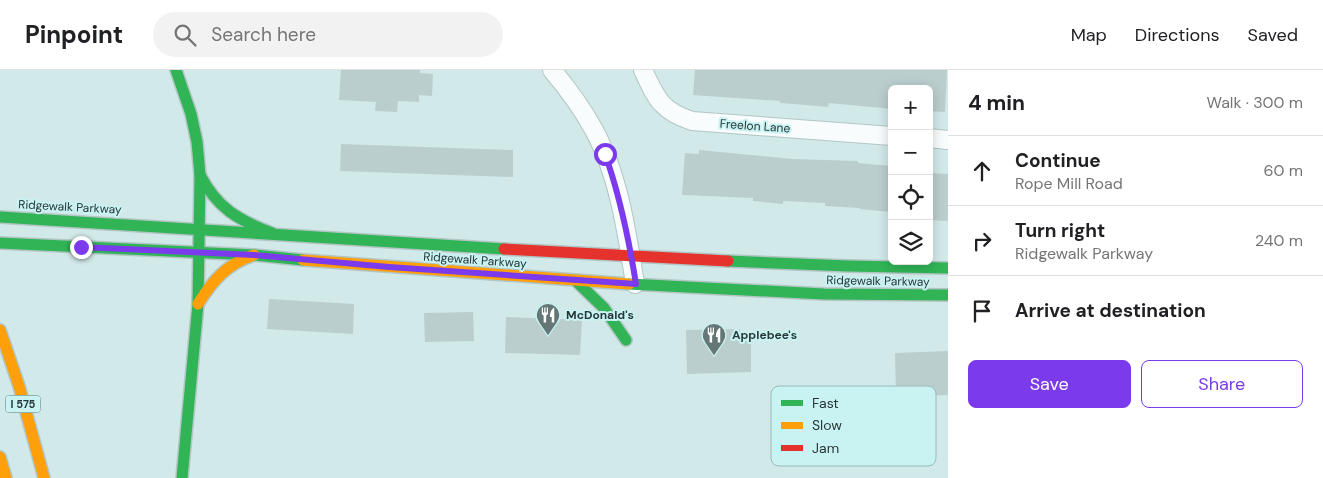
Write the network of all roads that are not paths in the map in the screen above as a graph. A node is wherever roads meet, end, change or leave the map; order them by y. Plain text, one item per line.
1 (176, 70) edge
2 (552, 70) edge
3 (643, 70) edge
4 (888, 136) edge
5 (933, 138) edge
6 (948, 140) edge
7 (200, 175) junction
8 (4, 217) edge
9 (199, 228) junction
10 (272, 233) junction
11 (0, 243) edge
12 (198, 252) junction
13 (254, 255) junction
14 (631, 257) junction
15 (948, 268) edge
16 (576, 281) junction
17 (636, 284) junction
18 (948, 295) edge
19 (198, 304) junction
20 (0, 330) edge
21 (626, 340) dead end
22 (18, 386) junction
23 (0, 457) edge
24 (6, 478) edge
25 (35, 478) edge
26 (44, 478) edge
27 (182, 478) edge

1 - 7 main road
2 - 14 street
3 - 4 street, Freelon Lane
5 - 6 street
7 - 9 main road
7 - 10 main road
8 - 9 main road, Ridgewalk Parkway
9 - 10 main road, Ridgewalk Parkway
9 - 12 main road
10 - 14 main road, Ridgewalk Parkway
11 - 12 main road, Ridgewalk Parkway
12 - 13 main road, Ridgewalk Parkway
12 - 19 main road
13 - 16 main road, Ridgewalk Parkway
13 - 19 main road
14 - 15 main road, Ridgewalk Parkway
14 - 17 street
16 - 17 main road, Ridgewalk Parkway
16 - 21 main road
17 - 18 main road, Ridgewalk Parkway
19 - 27 main road
20 - 22 main road, I 575
22 - 25 main road
22 - 26 main road, I 575
23 - 24 main road

